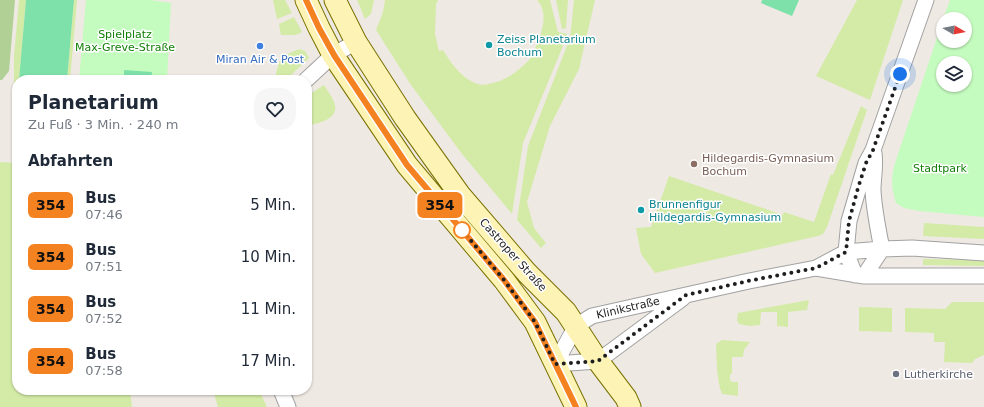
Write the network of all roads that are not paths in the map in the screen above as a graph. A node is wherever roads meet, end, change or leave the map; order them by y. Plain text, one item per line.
1 (306, 0) edge
2 (335, 0) edge
3 (926, 0) edge
4 (356, 42) junction
5 (334, 55) junction
6 (312, 75) edge
7 (873, 150) junction
8 (882, 249) junction
9 (846, 252) junction
10 (984, 253) edge
11 (816, 268) junction
12 (860, 275) junction
13 (984, 276) edge
14 (686, 295) junction
15 (576, 326) junction
16 (598, 361) junction
17 (555, 364) junction
18 (282, 395) edge
19 (288, 407) edge
20 (576, 407) edge
21 (630, 407) edge

1 - 5 main road, Castroper Straße
2 - 4 main road, Castroper Straße
3 - 7 street
4 - 5 street
4 - 15 main road, Castroper Straße
5 - 6 street
5 - 17 main road, Castroper Straße
7 - 8 street
7 - 9 street
8 - 9 street, Klinikstraße
8 - 10 street, Klinikstraße
8 - 12 street
9 - 11 street, Klinikstraße
9 - 12 street
11 - 12 street, Klinikstraße
11 - 14 street, Klinikstraße
12 - 13 street, Klinikstraße
14 - 15 street, Klinikstraße
14 - 16 street, Klinikstraße
15 - 16 main road, Castroper Straße
15 - 17 street
16 - 17 street
16 - 21 main road, Castroper Straße
17 - 20 main road, Castroper Straße
18 - 19 street

